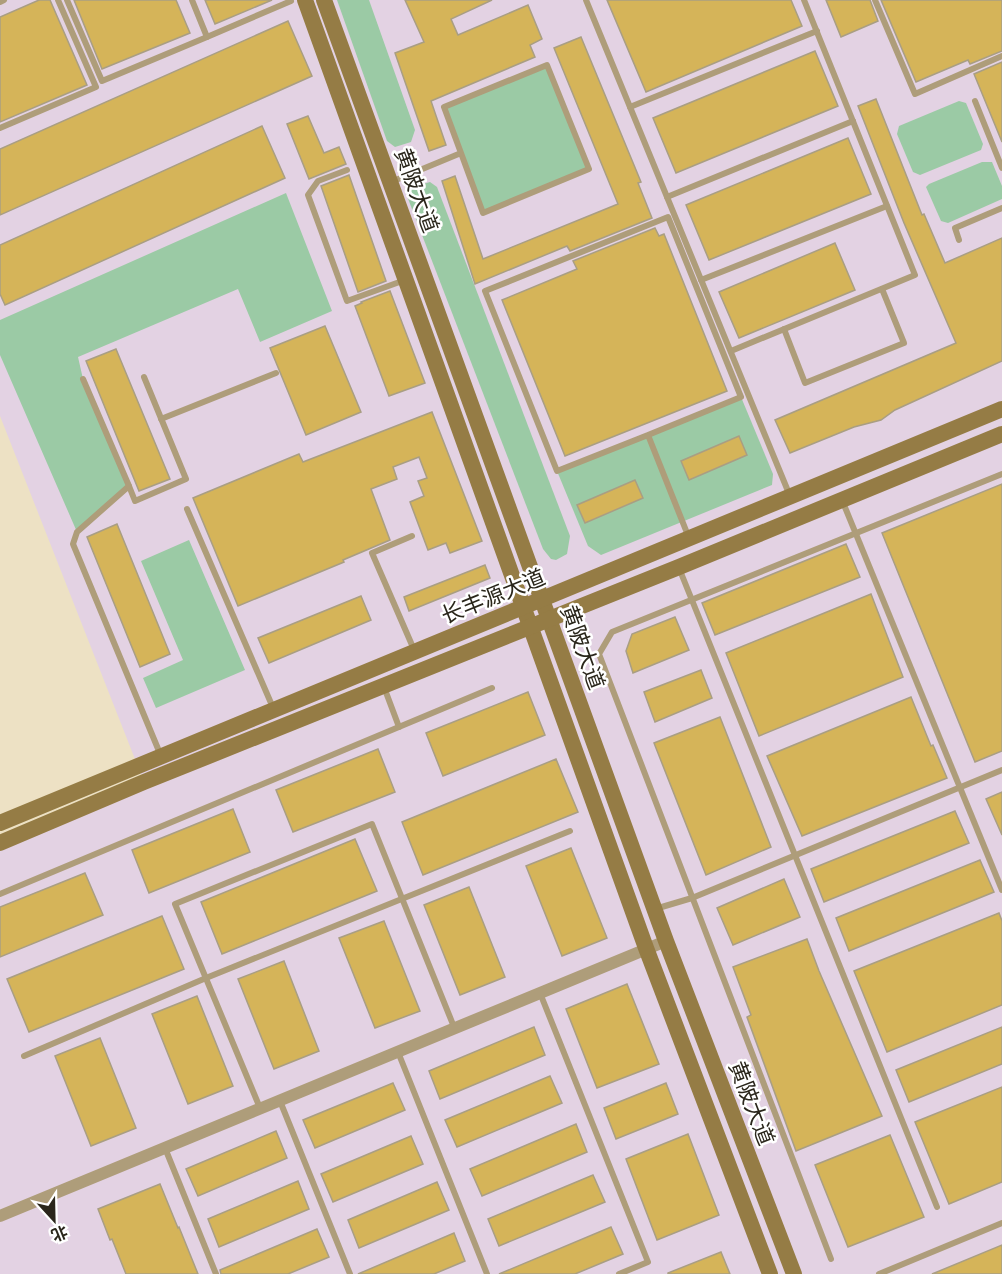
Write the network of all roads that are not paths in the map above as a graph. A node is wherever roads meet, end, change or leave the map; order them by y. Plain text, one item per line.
1 (4, 0) edge
2 (58, 0) edge
3 (67, 0) edge
4 (192, 0) edge
5 (324, 0) edge
6 (586, 0) edge
7 (804, 0) edge
8 (875, 0) edge
9 (298, 1) edge
10 (0, 2) edge
11 (816, 31) junction
12 (207, 36) junction
13 (1002, 57) edge
14 (975, 101) dead end
15 (630, 107) junction
16 (853, 120) junction
17 (0, 128) edge
18 (461, 153) junction
19 (1002, 168) edge
20 (348, 170) dead end
21 (390, 183) junction
22 (667, 197) junction
23 (887, 206) junction
24 (1002, 208) edge
25 (959, 240) dead end
26 (406, 280) junction
27 (701, 280) junction
28 (882, 289) junction
29 (784, 329) junction
30 (731, 351) junction
31 (276, 373) dead end
32 (144, 377) dead end
33 (83, 379) dead end
34 (1002, 409) edge
35 (161, 419) junction
36 (1002, 434) edge
37 (648, 435) junction
38 (1002, 474) edge
39 (129, 486) junction
40 (791, 497) junction
41 (842, 500) junction
42 (187, 508) dead end
43 (855, 533) junction
44 (412, 536) dead end
45 (690, 539) junction
46 (679, 567) junction
47 (542, 600) junction
48 (692, 600) junction
49 (524, 608) junction
50 (550, 620) junction
51 (531, 627) junction
52 (415, 652) junction
53 (383, 686) junction
54 (492, 688) dead end
55 (274, 710) junction
56 (399, 727) junction
57 (161, 756) junction
58 (1002, 770) edge
59 (960, 787) junction
60 (0, 823) edge
61 (570, 831) dead end
62 (0, 843) edge
63 (795, 855) junction
64 (1002, 890) edge
65 (0, 894) edge
66 (692, 898) junction
67 (403, 900) junction
68 (655, 909) junction
69 (666, 941) junction
70 (646, 948) junction
71 (206, 978) junction
72 (540, 992) junction
73 (454, 1027) junction
74 (398, 1051) junction
75 (24, 1056) dead end
76 (280, 1100) junction
77 (260, 1108) junction
78 (165, 1148) junction
79 (937, 1207) dead end
80 (0, 1216) edge
81 (1002, 1223) edge
82 (831, 1259) dead end
83 (216, 1274) edge
84 (350, 1274) edge
85 (487, 1274) edge
86 (619, 1274) edge
87 (770, 1274) edge
88 (794, 1274) edge
89 (879, 1274) edge

1 - 10 lane
2 - 17 lane
3 - 12 lane
4 - 12 lane
5 - 21 street, 黄陂大道
6 - 15 lane
7 - 11 lane
8 - 13 lane
9 - 12 lane
9 - 26 street, 黄陂大道
11 - 15 lane
11 - 16 lane
14 - 19 lane
15 - 22 lane
16 - 22 lane
16 - 23 lane
18 - 18 lane
18 - 21 lane
20 - 26 lane
21 - 47 street, 黄陂大道
22 - 27 lane
23 - 27 lane
23 - 28 lane
24 - 25 lane
26 - 49 street, 黄陂大道
27 - 30 lane
28 - 29 lane
28 - 29 lane
29 - 30 lane
30 - 40 lane
31 - 35 lane
32 - 35 lane
33 - 39 lane
34 - 40 street, 长丰源大道
35 - 39 lane
36 - 41 street, 长丰源大道
37 - 37 lane
37 - 45 lane
38 - 43 lane
39 - 57 lane
40 - 45 street, 长丰源大道
41 - 43 lane
41 - 46 street, 长丰源大道
42 - 55 lane
43 - 48 lane
43 - 59 lane
44 - 52 lane
45 - 47 street, 长丰源大道
46 - 48 lane
46 - 50 street, 长丰源大道
47 - 49 street, 长丰源大道
47 - 50 street, 黄陂大道
48 - 63 lane
48 - 66 lane
49 - 51 street, 黄陂大道
49 - 52 street, 长丰源大道
50 - 51 street, 长丰源大道
50 - 68 street, 黄陂大道
51 - 53 street, 长丰源大道
51 - 70 street, 黄陂大道
52 - 55 street, 长丰源大道
53 - 56 lane
53 - 62 street, 长丰源大道
54 - 56 lane
55 - 57 street, 长丰源大道
56 - 65 lane
57 - 60 street, 长丰源大道
58 - 59 lane
59 - 63 lane
59 - 64 lane
61 - 67 lane
63 - 66 lane
63 - 79 lane
66 - 68 lane
66 - 82 lane
67 - 71 lane
67 - 71 lane
67 - 73 lane
68 - 69 street, 黄陂大道
69 - 70 street
69 - 88 street, 黄陂大道
70 - 72 street
70 - 87 street, 黄陂大道
71 - 75 lane
71 - 77 lane
72 - 73 street
72 - 86 lane
73 - 74 street
74 - 76 street
74 - 85 lane
76 - 77 street
76 - 84 lane
77 - 78 street
78 - 80 street
78 - 83 lane
81 - 89 lane

